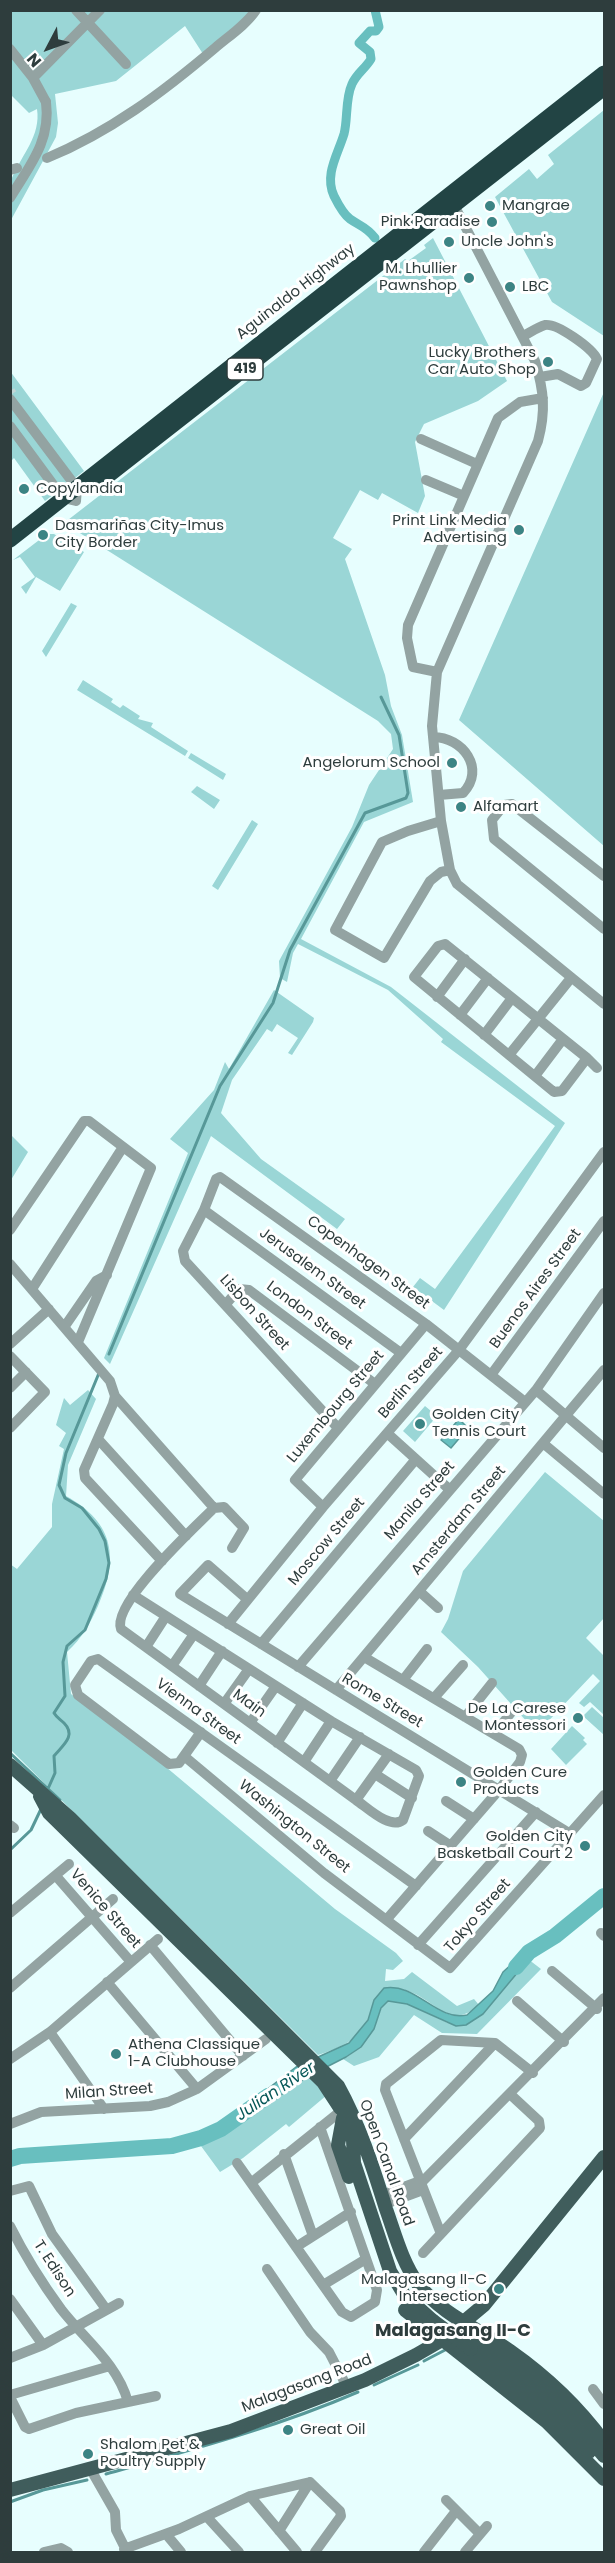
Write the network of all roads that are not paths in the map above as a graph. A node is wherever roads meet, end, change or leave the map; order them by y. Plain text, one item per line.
1 (76, 10) edge
2 (100, 10) edge
3 (256, 10) edge
4 (87, 23) junction
5 (10, 49) edge
6 (126, 64) dead end
7 (604, 73) edge
8 (33, 78) junction
9 (604, 88) edge
10 (46, 158) dead end
11 (10, 198) edge
12 (454, 205) junction
13 (523, 336) junction
14 (540, 377) junction
15 (12, 398) edge
16 (543, 398) junction
17 (10, 426) edge
18 (422, 439) dead end
19 (477, 464) junction
20 (426, 480) dead end
21 (72, 496) junction
22 (464, 496) junction
23 (10, 540) edge
24 (10, 552) edge
25 (437, 672) junction
26 (434, 737) junction
27 (439, 795) junction
28 (441, 821) junction
29 (450, 870) junction
30 (604, 876) edge
31 (604, 929) edge
32 (465, 959) junction
33 (488, 978) junction
34 (571, 978) junction
35 (437, 997) junction
36 (512, 998) junction
37 (604, 1005) edge
38 (460, 1015) junction
39 (538, 1019) junction
40 (484, 1035) junction
41 (563, 1039) junction
42 (509, 1055) junction
43 (587, 1058) junction
44 (597, 1068) dead end
45 (535, 1076) junction
46 (123, 1146) junction
47 (604, 1152) edge
48 (204, 1210) junction
49 (604, 1221) edge
50 (10, 1230) edge
51 (10, 1264) edge
52 (107, 1275) junction
53 (32, 1288) junction
54 (604, 1293) edge
55 (225, 1304) junction
56 (49, 1309) junction
57 (426, 1324) junction
58 (65, 1326) junction
59 (78, 1342) junction
60 (10, 1344) edge
61 (459, 1350) junction
62 (401, 1353) junction
63 (10, 1356) edge
64 (604, 1370) edge
65 (26, 1372) junction
66 (491, 1376) junction
67 (601, 1383) edge
68 (375, 1384) junction
69 (10, 1388) edge
70 (536, 1390) junction
71 (115, 1396) junction
72 (525, 1402) junction
73 (567, 1417) junction
74 (10, 1428) edge
75 (338, 1428) junction
76 (387, 1433) junction
77 (98, 1439) junction
78 (544, 1444) junction
79 (604, 1448) edge
80 (416, 1459) junction
81 (449, 1490) junction
82 (604, 1494) edge
83 (323, 1507) junction
84 (214, 1508) junction
85 (186, 1536) junction
86 (232, 1548) dead end
87 (162, 1561) junction
88 (420, 1591) junction
89 (133, 1595) junction
90 (247, 1599) junction
91 (438, 1608) dead end
92 (166, 1616) junction
93 (228, 1624) junction
94 (194, 1634) junction
95 (261, 1644) junction
96 (146, 1647) junction
97 (427, 1649) dead end
98 (222, 1652) junction
99 (364, 1657) junction
100 (463, 1665) dead end
101 (172, 1666) junction
102 (298, 1667) junction
103 (249, 1669) junction
104 (403, 1680) junction
105 (492, 1683) dead end
106 (199, 1686) junction
107 (276, 1686) junction
108 (336, 1690) junction
109 (434, 1698) junction
110 (303, 1703) junction
111 (224, 1704) junction
112 (514, 1709) dead end
113 (465, 1717) junction
114 (331, 1721) junction
115 (250, 1723) junction
116 (201, 1732) junction
117 (494, 1734) junction
118 (360, 1737) junction
119 (277, 1743) junction
120 (389, 1754) junction
121 (184, 1756) junction
122 (304, 1762) junction
123 (10, 1765) edge
124 (375, 1774) junction
125 (330, 1781) junction
126 (499, 1790) junction
127 (604, 1795) edge
128 (412, 1798) junction
129 (356, 1800) junction
130 (446, 1801) dead end
131 (536, 1812) junction
132 (474, 1819) junction
133 (428, 1831) dead end
134 (569, 1833) junction
135 (451, 1846) junction
136 (69, 1864) dead end
137 (56, 1876) junction
138 (416, 1886) junction
139 (112, 1899) dead end
140 (10, 1913) edge
141 (92, 1917) junction
142 (387, 1919) junction
143 (418, 1945) junction
144 (131, 1962) junction
145 (552, 1971) dead end
146 (107, 1982) junction
147 (10, 1988) edge
148 (604, 1998) edge
149 (517, 2001) dead end
150 (597, 2009) junction
151 (50, 2032) junction
152 (266, 2039) dead end
153 (564, 2042) junction
154 (495, 2043) junction
155 (243, 2056) junction
156 (10, 2059) edge
157 (533, 2073) junction
158 (326, 2079) junction
159 (197, 2089) junction
160 (511, 2096) junction
161 (104, 2109) junction
162 (342, 2114) junction
163 (10, 2124) edge
164 (320, 2127) junction
165 (359, 2133) junction
166 (404, 2139) junction
167 (284, 2154) junction
168 (604, 2157) edge
169 (237, 2163) dead end
170 (251, 2183) junction
171 (422, 2185) junction
172 (10, 2191) edge
173 (383, 2200) junction
174 (351, 2212) junction
175 (10, 2226) edge
176 (441, 2234) junction
177 (314, 2236) junction
178 (296, 2247) junction
179 (423, 2253) dead end
180 (366, 2259) junction
181 (267, 2269) dead end
182 (323, 2285) junction
183 (10, 2299) edge
184 (119, 2303) dead end
185 (106, 2308) junction
186 (435, 2318) junction
187 (464, 2323) junction
188 (76, 2326) junction
189 (442, 2340) junction
190 (43, 2345) junction
191 (474, 2346) junction
192 (10, 2358) edge
193 (110, 2367) junction
194 (347, 2387) junction
195 (593, 2389) dead end
196 (10, 2396) edge
197 (156, 2396) dead end
198 (128, 2402) junction
199 (604, 2404) edge
200 (604, 2442) edge
201 (604, 2456) edge
202 (91, 2470) junction
203 (604, 2471) edge
204 (604, 2479) edge
205 (310, 2482) junction
206 (10, 2490) edge
207 (250, 2496) junction
208 (446, 2500) dead end
209 (456, 2511) junction
210 (207, 2517) junction
211 (279, 2531) junction
212 (166, 2534) junction
213 (126, 2551) edge
214 (45, 2553) edge
215 (68, 2553) edge
216 (181, 2553) edge
217 (239, 2553) edge
218 (297, 2553) edge
219 (315, 2553) edge
220 (424, 2553) edge
221 (465, 2553) edge

1 - 4 street
2 - 4 street
3 - 10 street
4 - 6 street
4 - 8 street
5 - 8 street
7 - 21 highway, Aguinaldo Highway / 419
8 - 11 street, bridge
9 - 12 highway, Aguinaldo Highway / 419
12 - 13 street
12 - 21 highway, Aguinaldo Highway / 419
13 - 14 street
13 - 14 street
14 - 16 street
15 - 21 street
16 - 19 street
16 - 25 street
17 - 21 street
18 - 19 street
19 - 22 street
20 - 22 street
21 - 23 highway, Aguinaldo Highway / 419
21 - 24 highway, Aguinaldo Highway / 419
22 - 25 street
25 - 26 street
26 - 27 street
26 - 27 street
27 - 28 street
28 - 29 street
28 - 29 street
29 - 34 street
30 - 31 street
32 - 33 street
32 - 35 street
32 - 35 street
33 - 36 street
33 - 38 street
34 - 37 street
34 - 39 street
35 - 38 street
36 - 39 street
36 - 40 street
38 - 40 street
39 - 41 street
39 - 42 street
40 - 42 street
41 - 43 street
41 - 45 street
42 - 45 street
43 - 44 street
43 - 45 street
46 - 50 street
46 - 52 street
46 - 53 street
47 - 61 street, Berlin Street
48 - 55 street, Lisbon Street
48 - 57 street, Copenhagen Street
48 - 62 street, Jerusalem Street
49 - 66 street, Buenos Aires Street
51 - 53 street
52 - 58 street
52 - 59 street
53 - 56 street
54 - 70 street, Manila Street
55 - 68 street, London Street
55 - 75 street, Lisbon Street
56 - 58 street
56 - 60 street
57 - 61 street, Copenhagen Street
57 - 62 street, Luxembourg Street
58 - 59 street
59 - 71 street
61 - 66 street, Copenhagen Street
61 - 76 street, Berlin Street
62 - 68 street, Luxembourg Street
63 - 65 street
64 - 67 street, Amsterdam Street
65 - 69 street
65 - 74 street
66 - 72 street, Copenhagen Street
67 - 73 street, Amsterdam Street
68 - 75 street, Luxembourg Street
70 - 72 street, Manila Street
70 - 73 street
71 - 77 street
71 - 84 street
72 - 81 street, Manila Street
73 - 78 street, Amsterdam Street
73 - 79 street
75 - 83 street, Luxembourg Street
76 - 80 street
76 - 83 street, Berlin Street
77 - 85 street
77 - 87 street
78 - 82 street
78 - 88 street, Amsterdam Street
80 - 81 street
80 - 95 street, Moscow Street
81 - 102 street, Manila Street
83 - 90 street, Berlin Street
84 - 85 street
84 - 86 street
85 - 87 street
87 - 89 street
88 - 91 street
88 - 99 street, Amsterdam Street
89 - 92 street
89 - 96 street, Main
90 - 93 street, Berlin Street
90 - 93 street, Rome Street
92 - 94 street
92 - 96 street
93 - 95 street, Rome Street
94 - 98 street
94 - 101 street
95 - 102 street, Rome Street
96 - 101 street, Main
97 - 104 street
98 - 103 street
98 - 106 street
99 - 104 street
99 - 108 street, Amsterdam Street
100 - 109 street
101 - 106 street, Main
102 - 108 street, Rome Street
103 - 107 street
103 - 111 street
104 - 109 street
105 - 113 street
106 - 111 street, Main
107 - 110 street
107 - 115 street
108 - 126 street, Rome Street
109 - 113 street
110 - 114 street
110 - 119 street
111 - 115 street, Main
112 - 117 street
113 - 117 street
114 - 118 street
114 - 122 street
115 - 119 street, Main
116 - 121 street
116 - 121 street, Vienna Street
116 - 138 street, Vienna Street
117 - 126 street
118 - 120 street
118 - 125 street
119 - 122 street, Main
120 - 124 street
120 - 128 street
121 - 142 street, Washington Street
122 - 125 street, Main
123 - 158 main road, Open Canal Road
124 - 128 street
124 - 129 street
125 - 129 street, Main
126 - 131 street, Rome Street
126 - 132 street
127 - 134 street, Tokyo Street
128 - 129 street, Main
130 - 132 street
131 - 134 street, Rome Street
131 - 143 street
132 - 135 street
133 - 135 street
134 - 143 street, Tokyo Street
135 - 138 street
136 - 137 street
137 - 140 street
137 - 141 street, Venice Street
138 - 142 street
139 - 141 street
141 - 144 street, Venice Street
141 - 147 street
142 - 143 street, Tokyo Street
144 - 146 street
144 - 155 street
145 - 150 street
146 - 151 street
146 - 159 street
148 - 150 street
149 - 153 street
150 - 153 street
151 - 156 street
151 - 161 street
152 - 155 street, Milan Street
153 - 157 street
154 - 157 street
154 - 166 street
154 - 166 street
155 - 159 street, Milan Street
157 - 160 street
158 - 162 main road
158 - 165 main road, Open Canal Road
159 - 161 street, Milan Street
160 - 171 street
160 - 176 street
161 - 163 street, Milan Street
162 - 164 street
162 - 186 main road
162 - 189 main road, Open Canal Road
164 - 167 street
164 - 174 street
165 - 173 main road, Open Canal Road
165 - 186 main road
166 - 171 street
167 - 170 street
167 - 177 street
168 - 187 main road, Malagasang Road
169 - 170 street
170 - 178 street
171 - 173 street
171 - 176 street
172 - 185 street
173 - 187 main road, Open Canal Road
174 - 177 street
174 - 180 street
175 - 188 street, T. Edison
176 - 179 street
177 - 178 street
178 - 182 street
180 - 182 street
180 - 182 street
181 - 194 street
183 - 190 street
184 - 185 street
185 - 188 street
186 - 191 main road, bridge
187 - 189 main road, Malagasang Road
187 - 200 main road, Open Canal Road
188 - 190 street
188 - 193 street, T. Edison
189 - 194 main road, Malagasang Road
189 - 204 main road, Open Canal Road
190 - 192 street
191 - 201 main road
191 - 203 main road
193 - 196 street
193 - 198 street, T. Edison
194 - 202 main road, Malagasang Road
195 - 199 street
196 - 198 street
197 - 198 street
202 - 206 main road, Malagasang Road
202 - 213 street
205 - 207 street
205 - 211 street
205 - 219 street
207 - 210 street
207 - 211 street
208 - 209 street
209 - 220 street
209 - 221 street
210 - 212 street
210 - 217 street
211 - 218 street
212 - 213 street
212 - 216 street
214 - 215 street

